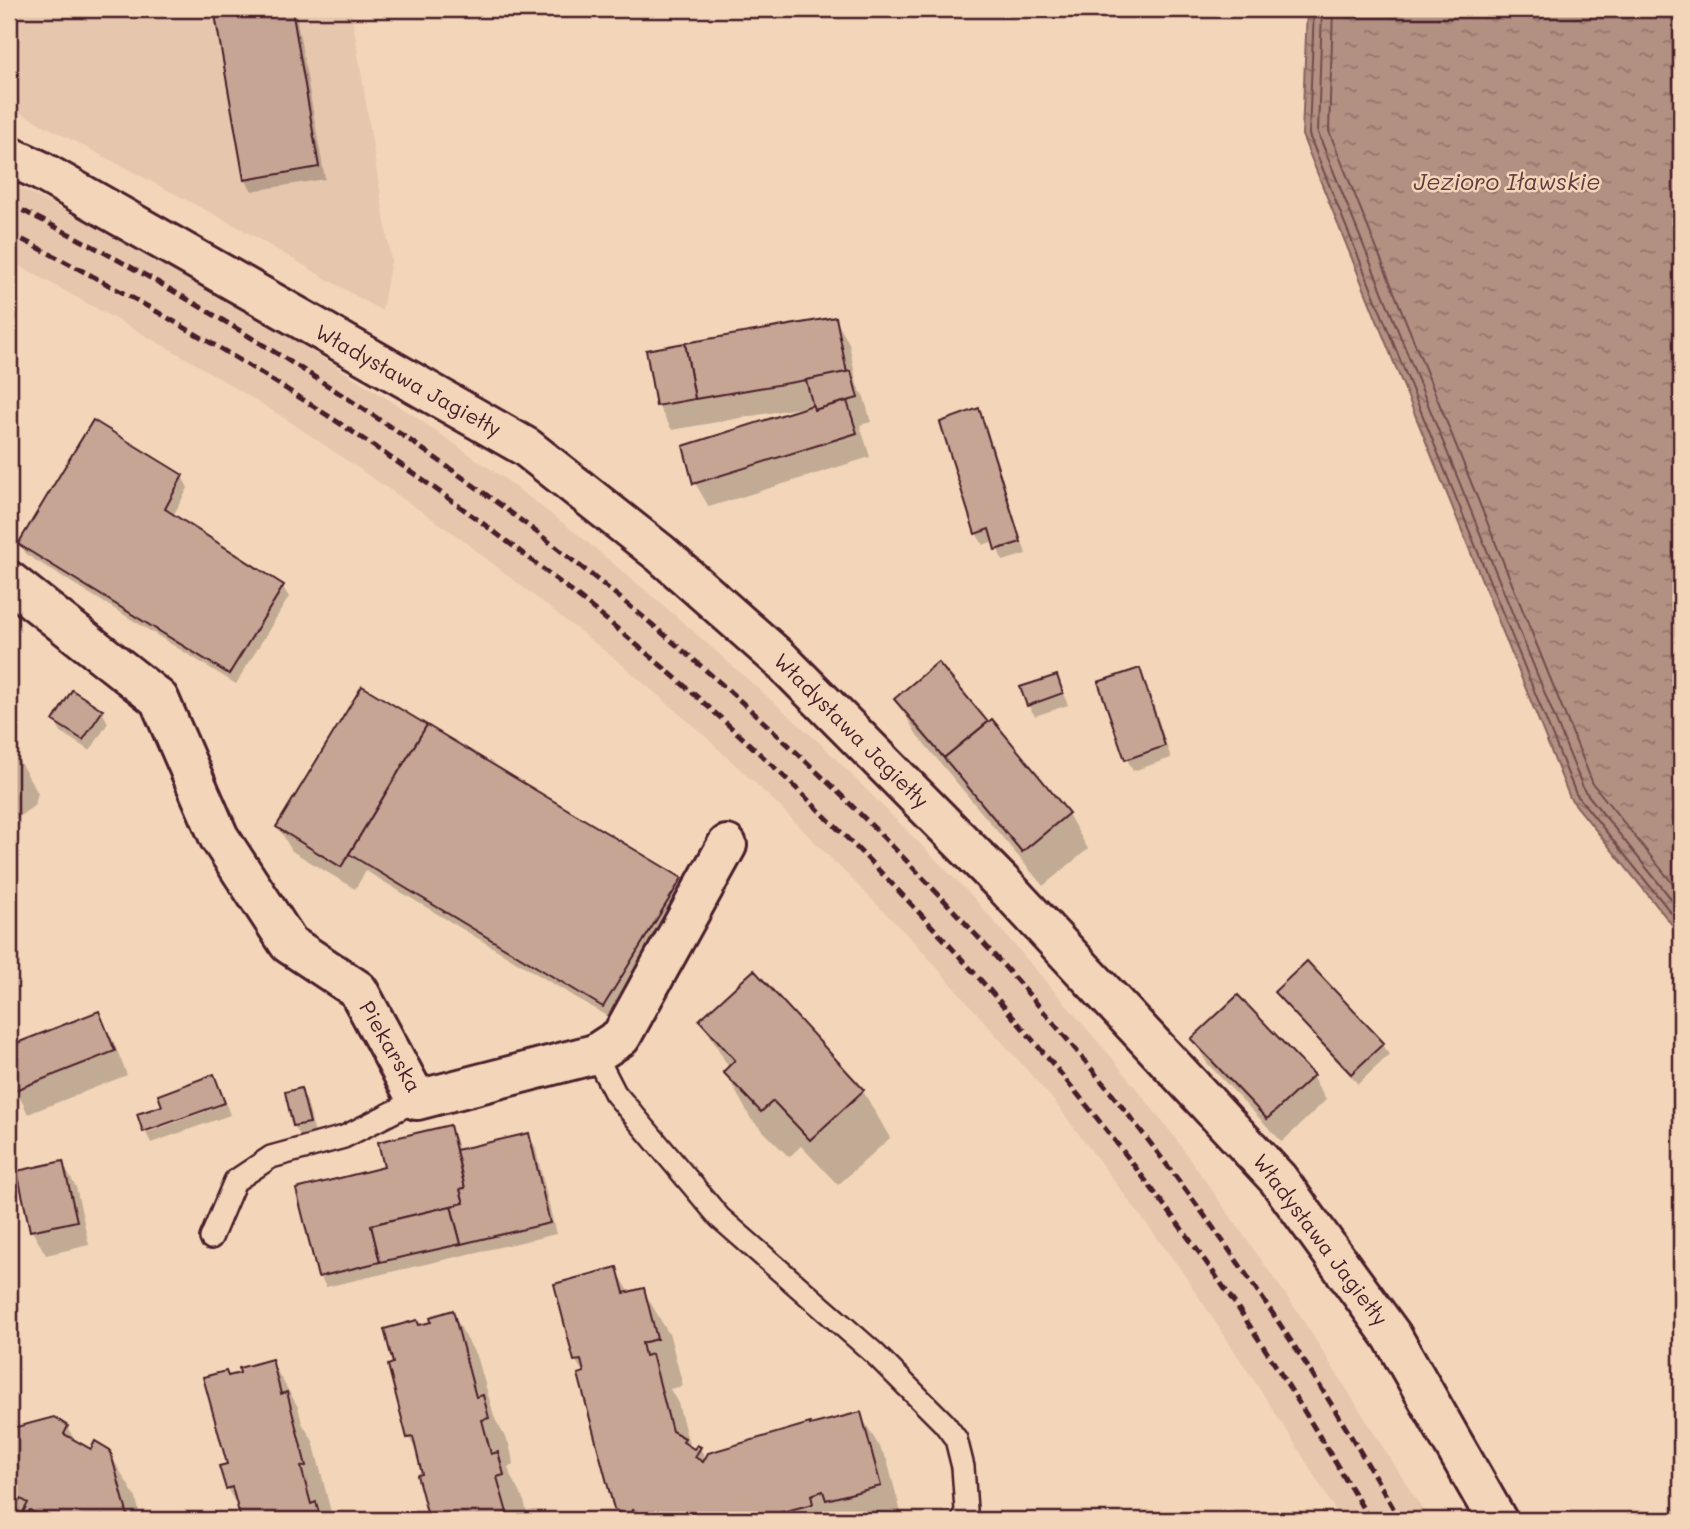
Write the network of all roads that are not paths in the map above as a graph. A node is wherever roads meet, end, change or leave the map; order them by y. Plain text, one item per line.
1 (9, 156) edge
2 (9, 581) edge
3 (727, 845) dead end
4 (595, 1054) junction
5 (417, 1100) junction
6 (211, 1238) dead end
7 (963, 1520) edge
8 (1497, 1520) edge

1 - 8 street, Władysława Jagiełły
2 - 5 street, Piekarska
3 - 4 street, Piekarska
4 - 5 street, Piekarska
4 - 7 lane
5 - 6 lane

